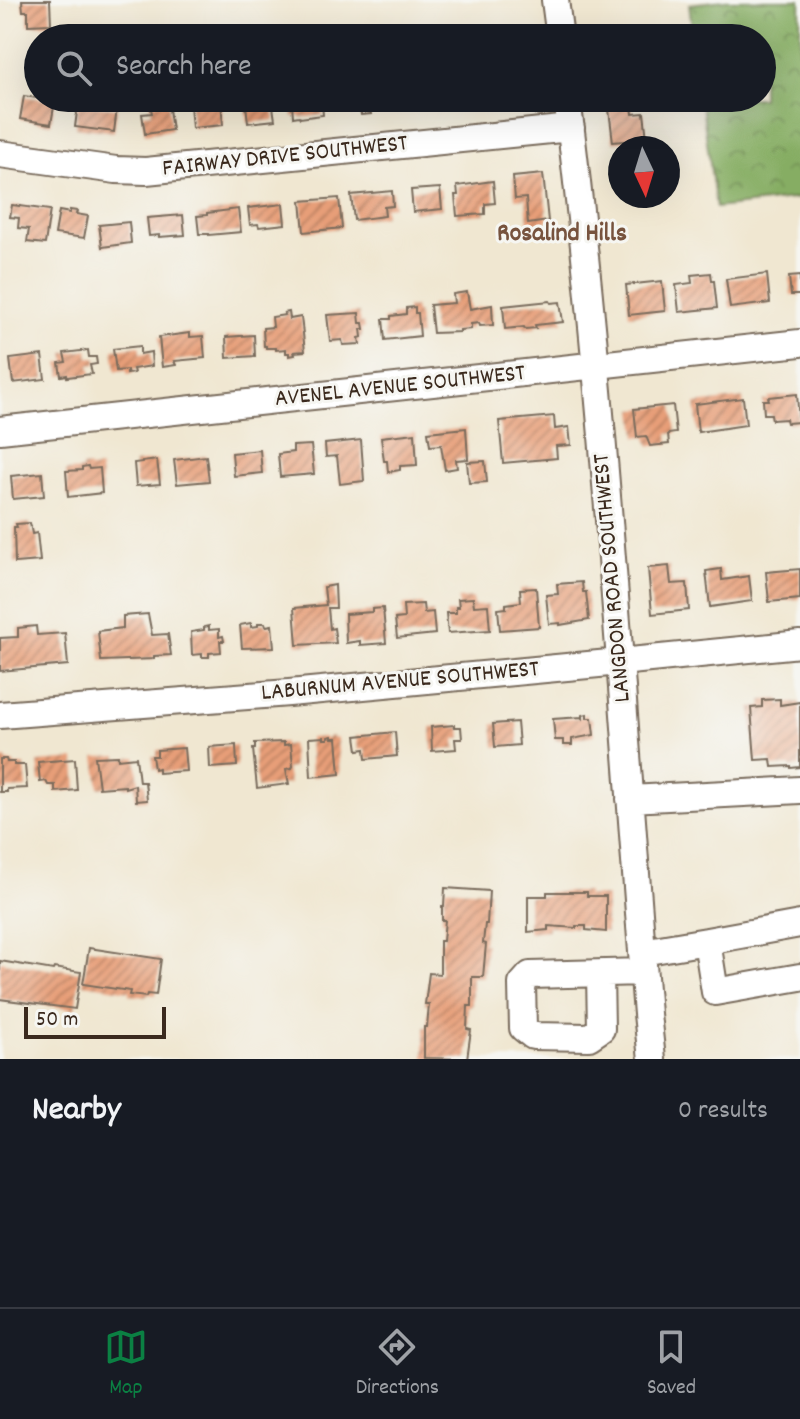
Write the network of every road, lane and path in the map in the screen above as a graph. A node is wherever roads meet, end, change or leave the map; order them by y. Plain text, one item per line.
1 (555, 0) edge
2 (558, 24) edge
3 (569, 112) edge
4 (571, 128) junction
5 (0, 154) edge
6 (800, 343) edge
7 (595, 365) junction
8 (0, 430) edge
9 (800, 644) edge
10 (620, 662) junction
11 (0, 715) edge
12 (800, 790) edge
13 (630, 799) junction
14 (800, 924) edge
15 (707, 941) junction
16 (643, 962) junction
17 (600, 974) dead end
18 (800, 977) edge
19 (652, 1059) edge

1 - 2 street
3 - 4 street, LANGDON ROAD SOUTHWEST
4 - 5 street, FAIRWAY DRIVE SOUTHWEST
4 - 7 street, LANGDON ROAD SOUTHWEST
6 - 7 street, AVENEL AVENUE SOUTHWEST
7 - 8 street, AVENEL AVENUE SOUTHWEST
7 - 10 street, LANGDON ROAD SOUTHWEST
9 - 10 street, LABURNUM AVENUE SOUTHWEST
10 - 11 street, LABURNUM AVENUE SOUTHWEST
10 - 13 street, LANGDON ROAD SOUTHWEST
12 - 13 street
13 - 16 street, LANGDON ROAD SOUTHWEST
14 - 15 street
15 - 16 street
15 - 18 street
16 - 17 street
16 - 19 street, LANGDON ROAD SOUTHWEST

